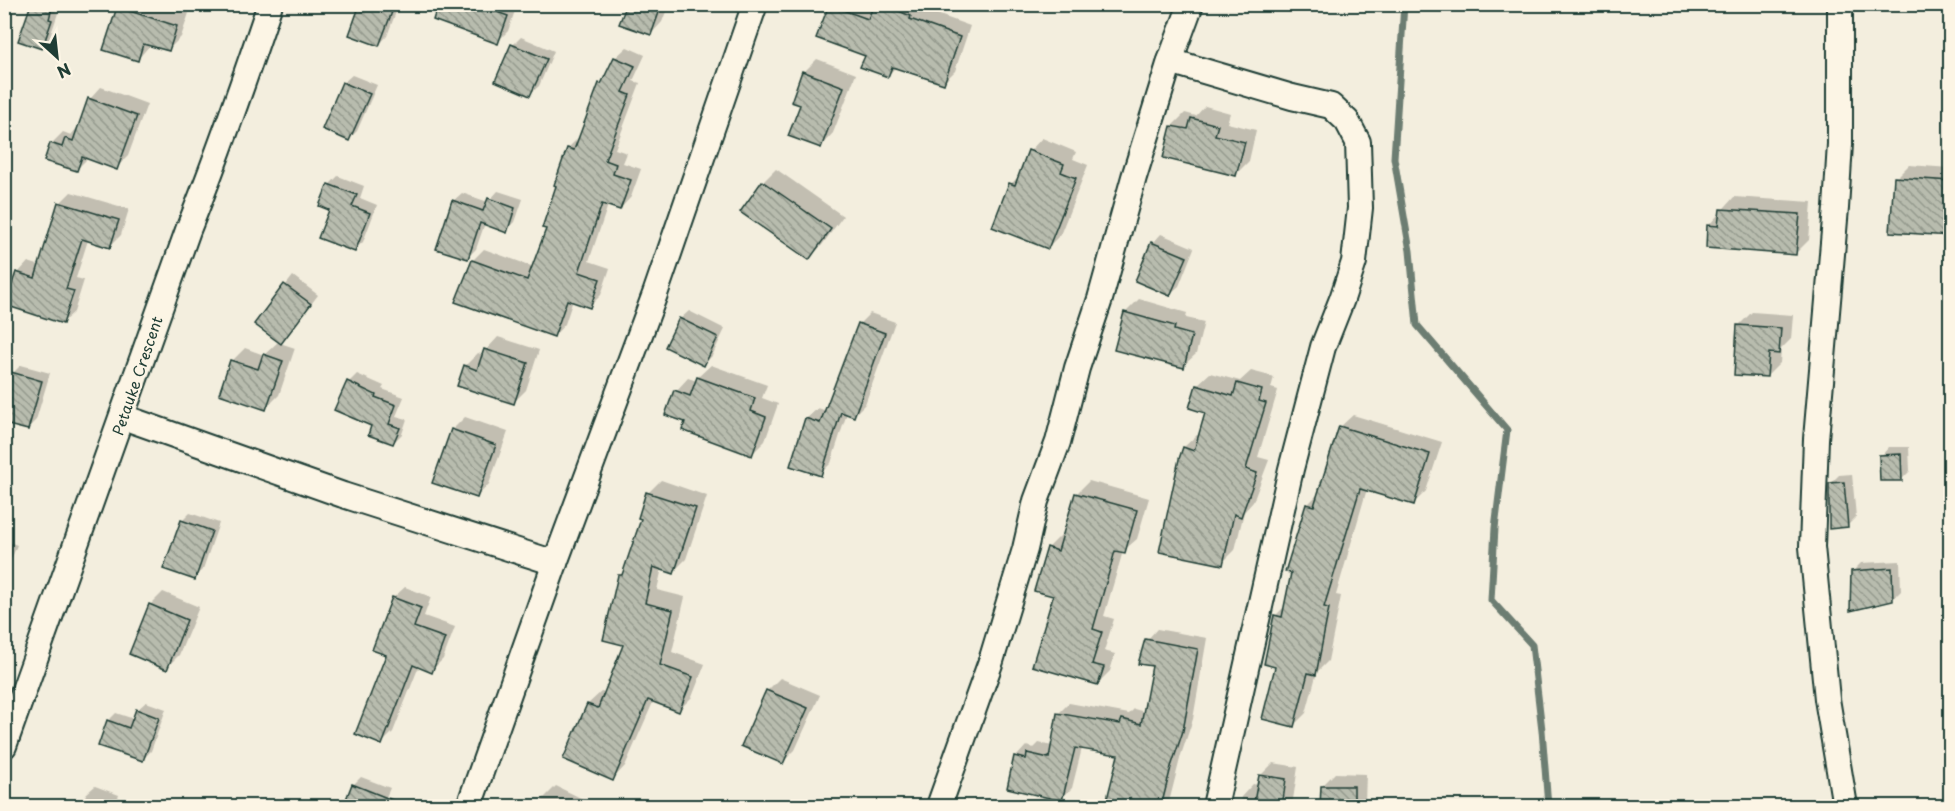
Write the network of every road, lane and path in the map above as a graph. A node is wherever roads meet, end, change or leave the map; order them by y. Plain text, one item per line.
1 (270, 4) edge
2 (755, 4) edge
3 (1191, 4) edge
4 (1840, 4) edge
5 (1170, 61) junction
6 (123, 417) junction
7 (555, 563) junction
8 (4, 746) edge
9 (469, 807) edge
10 (939, 807) edge
11 (1215, 807) edge
12 (1845, 807) edge

1 - 6 street, Petauke Crescent
2 - 7 street
3 - 5 street
4 - 12 street
5 - 10 street
5 - 11 street
6 - 7 street
6 - 8 street, Petauke Crescent
7 - 9 street

